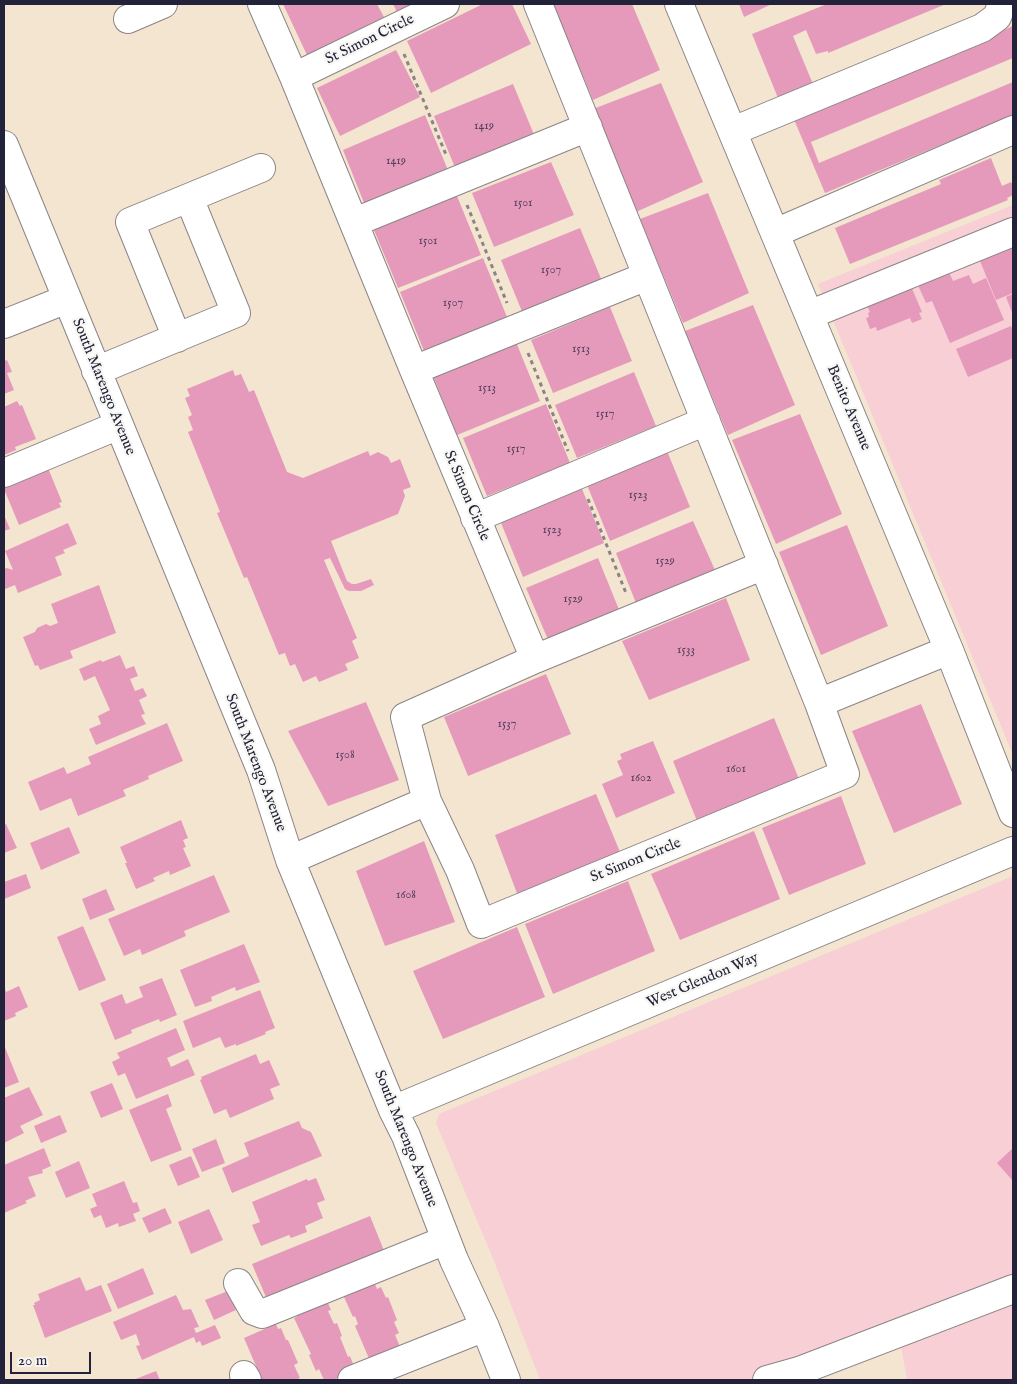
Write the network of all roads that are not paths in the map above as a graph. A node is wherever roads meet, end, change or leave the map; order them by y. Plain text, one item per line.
1 (163, 4) edge
2 (262, 4) edge
3 (445, 4) edge
4 (538, 4) edge
5 (680, 4) edge
6 (1002, 4) edge
7 (128, 19) dead end
8 (294, 77) junction
9 (588, 127) junction
10 (1013, 130) edge
11 (733, 131) junction
12 (4, 145) edge
13 (261, 168) dead end
14 (190, 198) junction
15 (355, 222) junction
16 (1013, 232) edge
17 (775, 233) junction
18 (647, 276) junction
19 (67, 299) junction
20 (810, 316) junction
21 (4, 324) edge
22 (177, 338) junction
23 (414, 370) junction
24 (96, 371) junction
25 (706, 421) junction
26 (119, 425) junction
27 (4, 473) edge
28 (475, 518) junction
29 (764, 565) junction
30 (949, 650) junction
31 (535, 660) junction
32 (820, 703) junction
33 (427, 801) junction
34 (1013, 813) edge
35 (1013, 851) edge
36 (290, 860) junction
37 (393, 1110) junction
38 (446, 1240) junction
39 (238, 1283) dead end
40 (1013, 1289) edge
41 (485, 1327) junction
42 (352, 1380) edge
43 (506, 1380) edge
44 (767, 1380) edge

1 - 7 street
2 - 8 street, St Simon Circle
3 - 8 street, St Simon Circle
4 - 9 street, St Simon Circle
5 - 11 street, Benito Avenue
6 - 11 street
8 - 15 street, St Simon Circle
9 - 15 street
9 - 18 street, St Simon Circle
10 - 17 street
11 - 17 street, Benito Avenue
12 - 19 street, South Marengo Avenue
13 - 14 street
14 - 22 street
14 - 22 street
15 - 23 street, St Simon Circle
16 - 20 street
17 - 20 street, Benito Avenue
18 - 23 street
18 - 25 street, St Simon Circle
19 - 21 street
19 - 24 street, South Marengo Avenue
20 - 30 street, Benito Avenue
22 - 24 street
23 - 28 street, St Simon Circle
24 - 26 street, South Marengo Avenue
25 - 28 street
25 - 29 street, St Simon Circle
26 - 27 street
26 - 36 street, South Marengo Avenue
28 - 31 street, St Simon Circle
29 - 31 street
29 - 32 street, St Simon Circle
30 - 32 street
30 - 34 street, Benito Avenue
31 - 33 street, St Simon Circle
32 - 33 street, St Simon Circle
33 - 36 street
35 - 37 street, West Glendon Way
36 - 37 street, South Marengo Avenue
37 - 38 street, South Marengo Avenue
38 - 39 street
38 - 41 street, South Marengo Avenue
40 - 44 street
41 - 42 street
41 - 43 street, South Marengo Avenue

